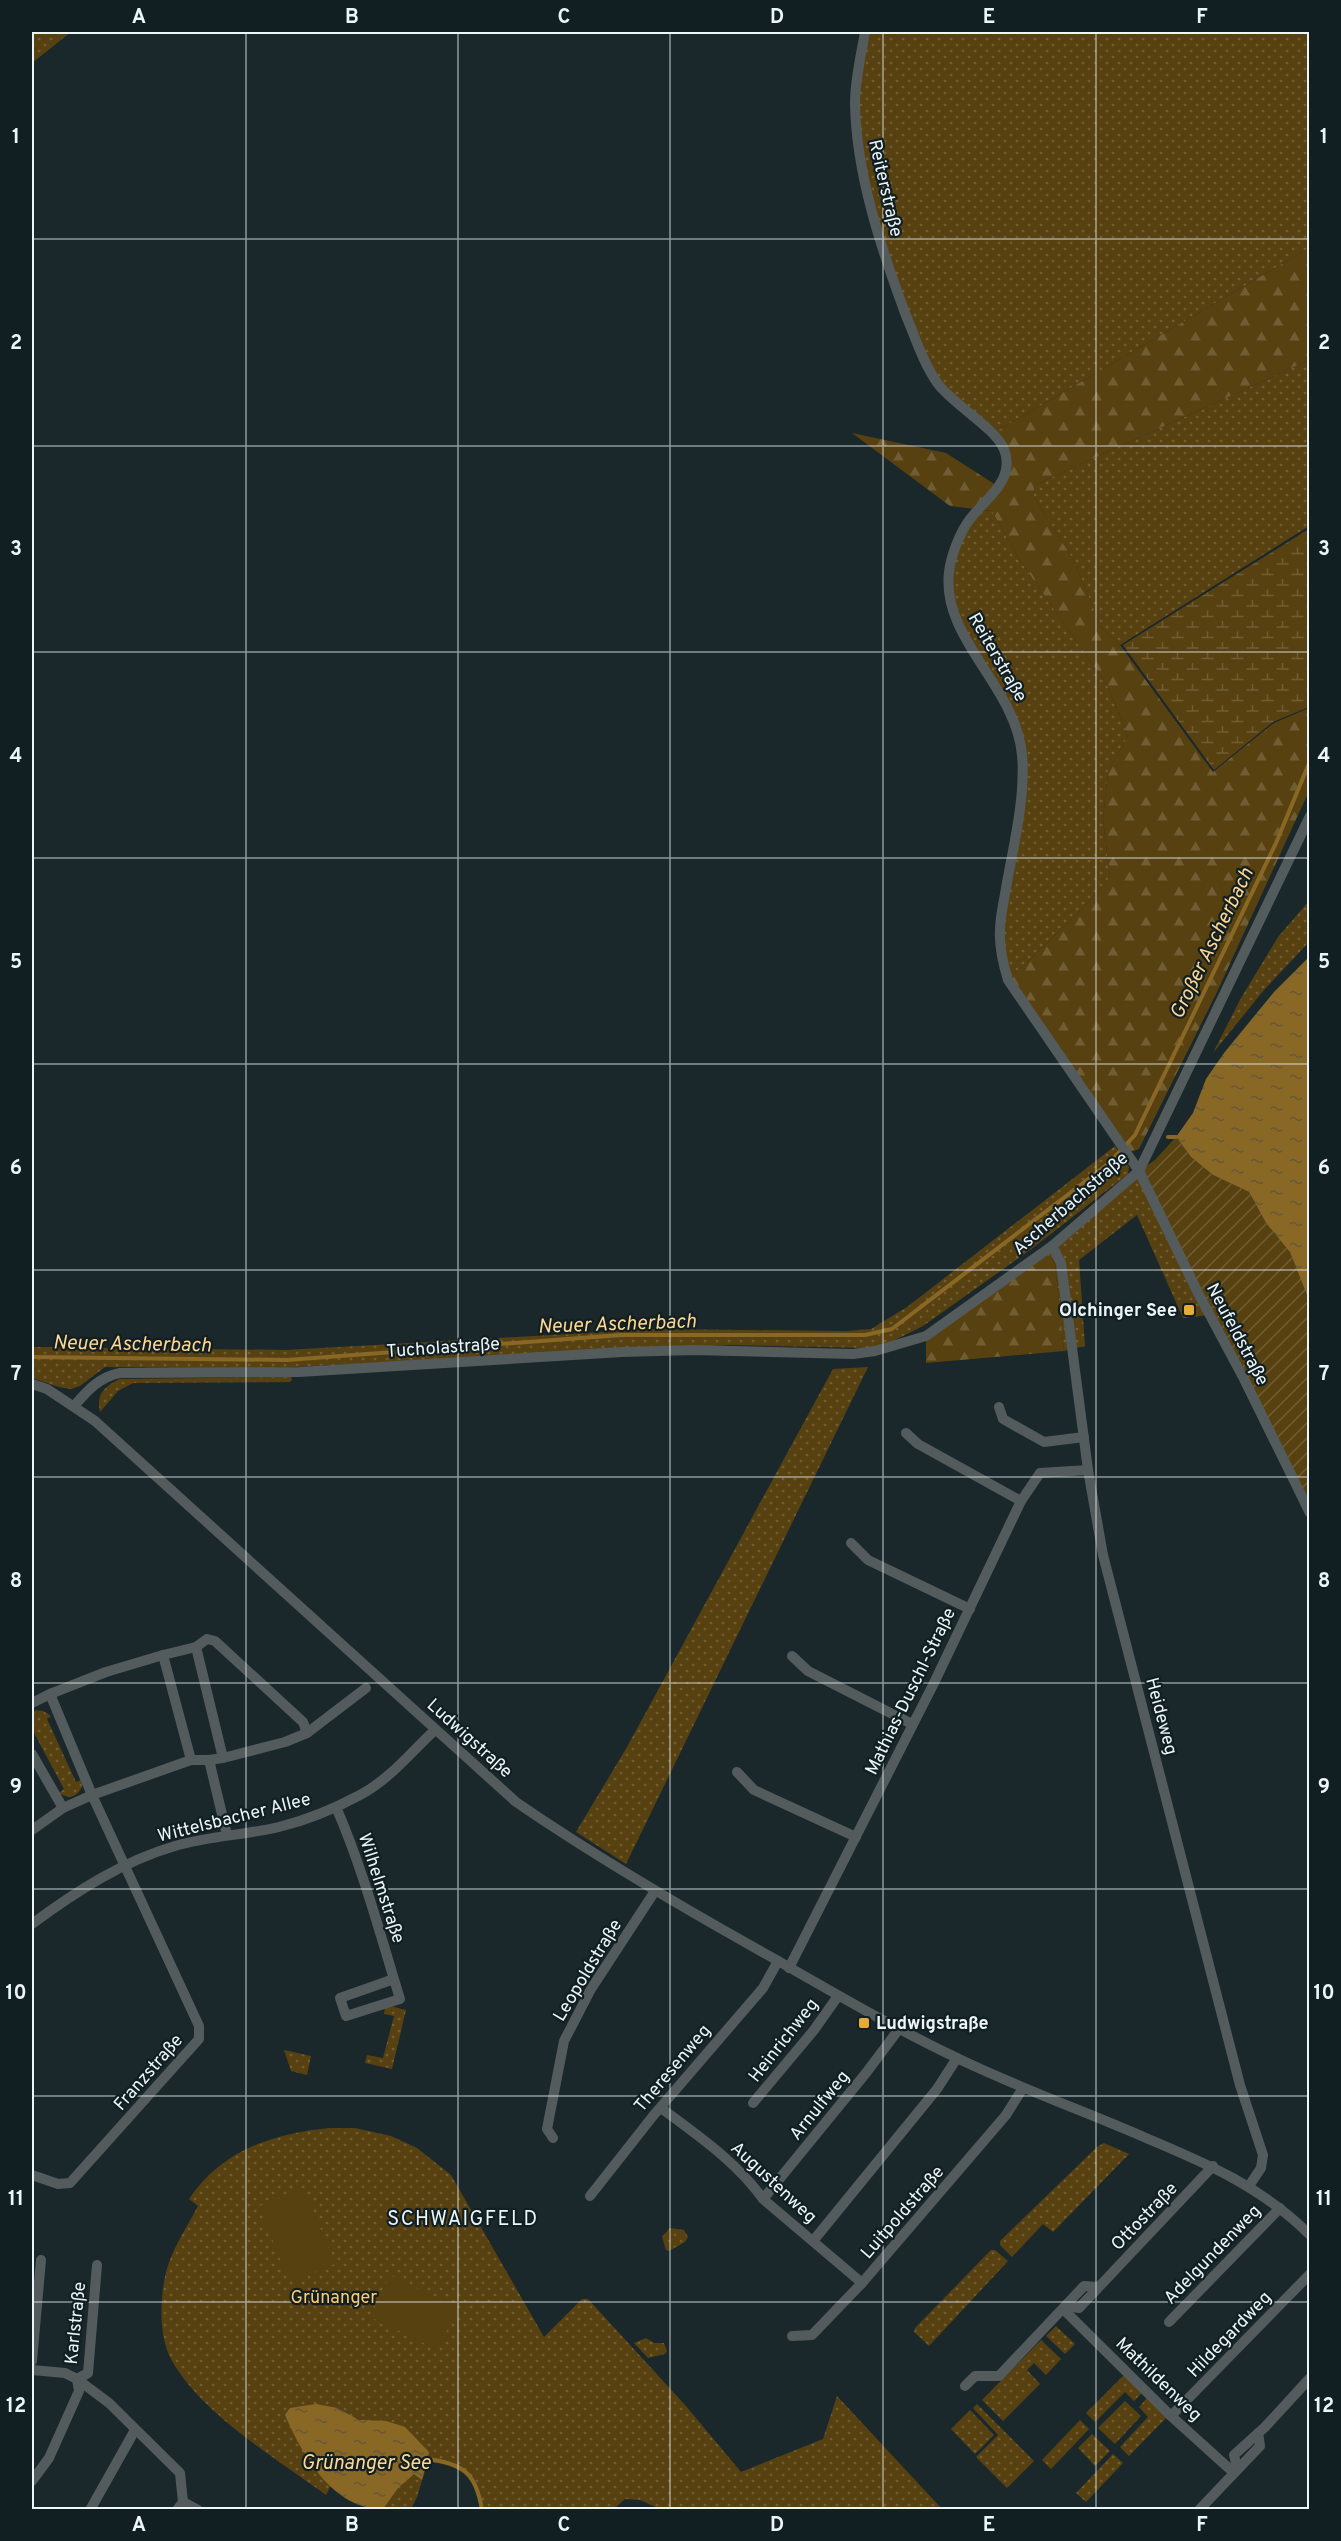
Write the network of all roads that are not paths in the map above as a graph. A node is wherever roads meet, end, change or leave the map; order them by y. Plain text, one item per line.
1 (865, 32) edge
2 (1310, 816) edge
3 (1138, 1171) junction
4 (1052, 1246) junction
5 (875, 1351) joint
6 (32, 1384) edge
7 (74, 1406) junction
8 (999, 1407) dead end
9 (906, 1433) dead end
10 (1084, 1437) junction
11 (1088, 1470) junction
12 (1021, 1501) junction
13 (1310, 1513) edge
14 (851, 1543) dead end
15 (970, 1609) junction
16 (196, 1647) junction
17 (163, 1655) junction
18 (792, 1656) dead end
19 (366, 1688) dead end
20 (50, 1694) junction
21 (32, 1703) edge
22 (912, 1724) junction
23 (435, 1730) junction
24 (308, 1733) junction
25 (32, 1754) edge
26 (223, 1758) junction
27 (191, 1760) junction
28 (209, 1760) junction
29 (737, 1772) dead end
30 (92, 1795) junction
31 (336, 1807) junction
32 (63, 1808) junction
33 (32, 1830) edge
34 (227, 1835) junction
35 (856, 1837) junction
36 (127, 1866) junction
37 (655, 1891) junction
38 (32, 1924) edge
39 (778, 1961) junction
40 (789, 1968) junction
41 (394, 1979) junction
42 (838, 1996) junction
43 (899, 2029) junction
44 (957, 2058) junction
45 (1023, 2088) junction
46 (753, 2103) dead end
47 (662, 2108) junction
48 (553, 2138) dead end
49 (1213, 2166) junction
50 (32, 2175) edge
51 (1249, 2186) junction
52 (590, 2196) dead end
53 (763, 2199) junction
54 (1280, 2208) junction
55 (1310, 2235) edge
56 (813, 2241) junction
57 (41, 2260) dead end
58 (97, 2265) dead end
59 (1310, 2274) edge
60 (862, 2283) junction
61 (1065, 2307) junction
62 (1169, 2322) dead end
63 (792, 2336) dead end
64 (32, 2361) edge
65 (32, 2370) edge
66 (1310, 2378) edge
67 (77, 2379) junction
68 (965, 2386) dead end
69 (1172, 2416) junction
70 (135, 2430) junction
71 (1235, 2470) junction
72 (32, 2481) edge
73 (180, 2506) edge
74 (90, 2510) edge
75 (198, 2510) edge
76 (1199, 2510) edge

1 - 3 street, Reiterstraße
2 - 3 street, Ascherbachstraße
3 - 4 street, Ascherbachstraße
3 - 13 street, Neufeldstraße
4 - 5 street, Ascherbachstraße
4 - 10 street, Heideweg
5 - 7 street, Tucholastraße
6 - 7 street
7 - 23 street, Ludwigstraße
8 - 10 street
9 - 12 street
10 - 11 street, Heideweg
11 - 12 street, Mathias-Duschl-Straße
11 - 51 street, Heideweg
12 - 15 street, Mathias-Duschl-Straße
14 - 15 street
15 - 22 street, Mathias-Duschl-Straße
16 - 17 street
16 - 24 street
16 - 26 street
17 - 20 street
17 - 27 street
18 - 22 street
19 - 24 street
20 - 21 street
20 - 30 street
22 - 35 street, Mathias-Duschl-Straße
23 - 31 street, Wittelsbacher Allee
23 - 37 street, Ludwigstraße
24 - 26 street
25 - 32 street
26 - 28 street
27 - 28 street
27 - 30 street
28 - 34 street
29 - 35 street
30 - 32 street
30 - 36 street
31 - 34 street, Wittelsbacher Allee
31 - 41 street, Wilhelmstraße
32 - 33 street
34 - 36 street, Wittelsbacher Allee
35 - 40 street, Mathias-Duschl-Straße
36 - 38 street, Wittelsbacher Allee
36 - 50 street, Franzstraße
37 - 39 street, Ludwigstraße
37 - 48 street, Leopoldstraße
39 - 40 street, Ludwigstraße
39 - 47 street, Theresenweg
40 - 42 street, Ludwigstraße
41 - 41 street, Wilhelmstraße
42 - 43 street, Ludwigstraße
42 - 46 street, Heinrichweg
43 - 44 street, Ludwigstraße
43 - 53 street, Arnulfweg
44 - 45 street, Ludwigstraße
44 - 56 street
45 - 49 street, Ludwigstraße
45 - 60 street, Luitpoldstraße
47 - 52 street, Theresenweg
47 - 53 street, Augustenweg
49 - 51 street, Ludwigstraße
49 - 61 street, Ottostraße
51 - 54 street, Ludwigstraße
53 - 56 street, Augustenweg
54 - 55 street, Ludwigstraße
54 - 62 street, Adelgundenweg
56 - 60 street, Augustenweg
57 - 64 street
58 - 67 street, Karlstraße
59 - 69 street, Hildegardweg
60 - 63 street, Luitpoldstraße
61 - 68 street, Ottostraße
61 - 69 street, Mathildenweg
65 - 67 street, Karlstraße
66 - 71 street
67 - 70 street
67 - 72 street, Karlstraße
69 - 71 street, Mathildenweg
70 - 73 street
70 - 74 street
71 - 76 street
73 - 75 street

